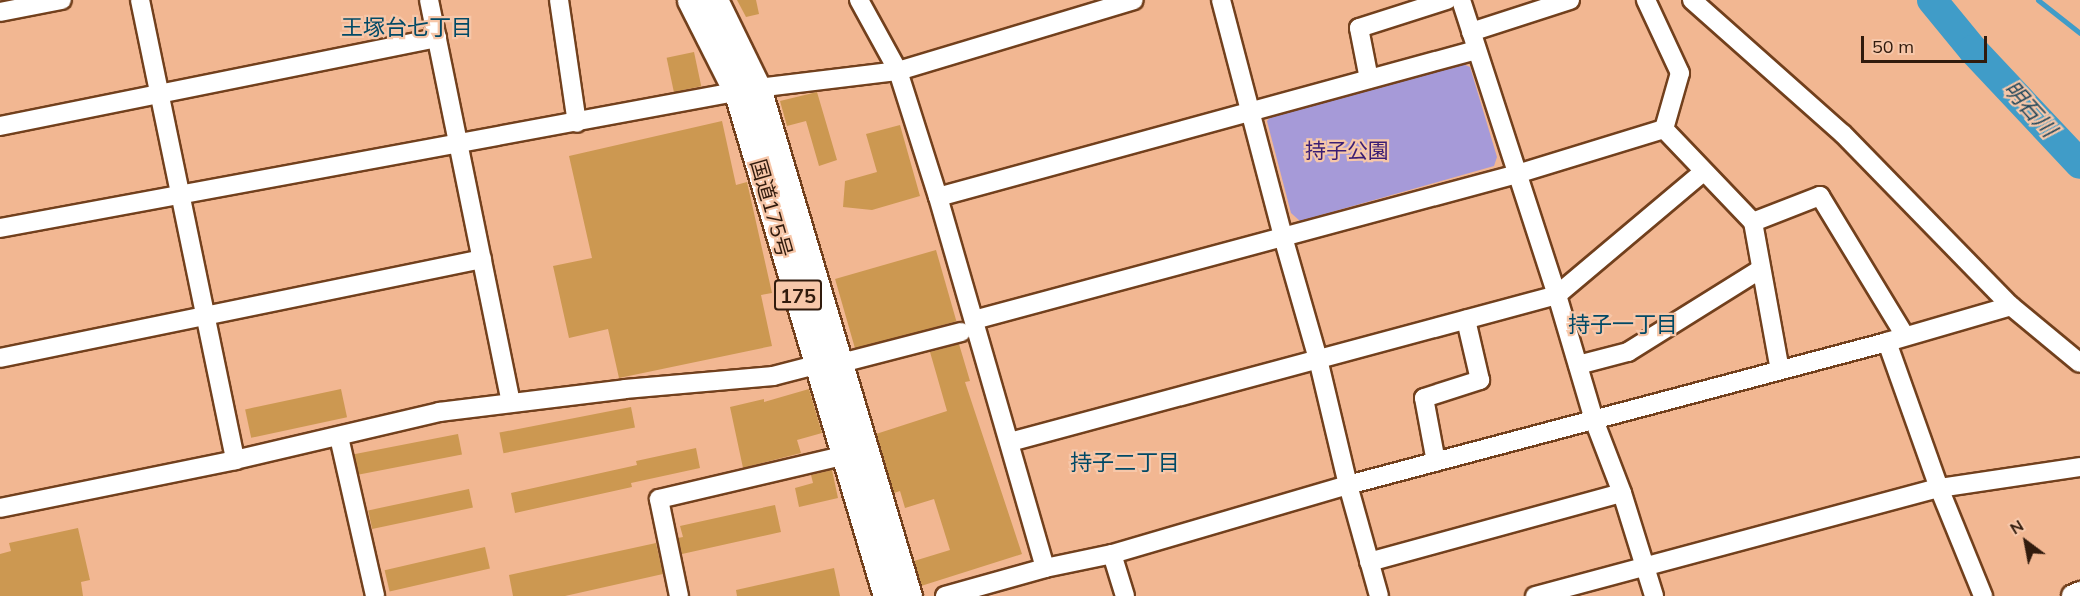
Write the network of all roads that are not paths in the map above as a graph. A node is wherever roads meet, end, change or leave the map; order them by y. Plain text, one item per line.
1 (62, 0) edge
2 (140, 0) edge
3 (429, 0) edge
4 (559, 0) edge
5 (691, 0) edge
6 (714, 0) edge
7 (859, 0) edge
8 (1134, 0) edge
9 (1221, 0) edge
10 (1447, 0) edge
11 (1461, 0) edge
12 (1570, 0) edge
13 (1646, 0) edge
14 (1692, 0) edge
15 (0, 12) edge
16 (1470, 32) junction
17 (437, 38) junction
18 (1476, 50) junction
19 (898, 71) junction
20 (1369, 79) junction
21 (748, 90) junction
22 (159, 95) junction
23 (1250, 112) junction
24 (577, 123) junction
25 (0, 126) edge
26 (1664, 129) junction
27 (458, 145) junction
28 (1704, 171) junction
29 (1517, 174) junction
30 (179, 195) junction
31 (938, 197) junction
32 (1753, 222) junction
33 (0, 228) edge
34 (1283, 237) junction
35 (482, 259) junction
36 (1761, 269) junction
37 (1557, 295) junction
38 (2012, 306) junction
39 (204, 316) junction
40 (1466, 320) junction
41 (967, 326) junction
42 (1896, 339) junction
43 (0, 358) edge
44 (1318, 359) junction
45 (835, 362) junction
46 (2080, 363) edge
47 (1578, 365) junction
48 (1780, 370) junction
49 (511, 403) junction
50 (1594, 420) junction
51 (339, 438) junction
52 (1010, 442) junction
53 (855, 453) junction
54 (235, 460) junction
55 (1436, 462) junction
56 (2080, 467) edge
57 (1348, 485) junction
58 (1939, 488) junction
59 (1622, 493) junction
60 (0, 508) edge
61 (1112, 554) junction
62 (1369, 562) junction
63 (1645, 565) junction
64 (1045, 568) junction
65 (2080, 593) edge
66 (375, 596) edge
67 (679, 596) edge
68 (887, 596) edge
69 (908, 596) edge
70 (945, 596) edge
71 (1125, 596) edge
72 (1378, 596) edge
73 (1535, 596) edge
74 (1654, 596) edge
75 (1983, 596) edge
76 (2073, 596) edge

1 - 15 street
2 - 22 street
3 - 17 street
4 - 24 street
5 - 21 highway, 国道175号 / 175
6 - 21 highway, 国道175号 / 175
7 - 19 street
8 - 19 street
9 - 23 street
10 - 20 street
11 - 16 street
12 - 16 street
13 - 26 street
14 - 38 street
16 - 18 street
17 - 22 street
17 - 27 street
18 - 20 street
18 - 29 street
19 - 21 street
19 - 31 street
20 - 23 street
21 - 24 street
21 - 45 highway, 国道175号 / 175
22 - 25 street
22 - 30 street
23 - 31 street
23 - 34 street
24 - 27 street
26 - 28 street
26 - 29 street
27 - 30 street
27 - 35 street
28 - 32 street
28 - 37 street
29 - 34 street
29 - 37 street
30 - 33 street
30 - 39 street
31 - 41 street
32 - 36 street
32 - 42 street
34 - 41 street
34 - 44 street
35 - 39 street
35 - 49 street
36 - 47 street
36 - 48 street
37 - 40 street
37 - 47 street
38 - 42 street
38 - 46 street
39 - 43 street
39 - 54 street
40 - 44 street
40 - 55 street
41 - 45 street
41 - 52 street
42 - 48 street
42 - 58 street
44 - 52 street
44 - 57 street
45 - 49 street
45 - 53 highway, 国道175号 / 175
47 - 50 street
48 - 50 street
49 - 51 street
50 - 55 street
50 - 59 street
51 - 54 street
51 - 66 street
52 - 64 street
53 - 67 street
53 - 68 highway, 国道175号 / 175
53 - 69 highway, 国道175号 / 175
54 - 60 street
55 - 57 street
56 - 58 street
57 - 61 street
57 - 62 street
58 - 63 street
58 - 75 street
59 - 62 street
59 - 63 street
61 - 64 street
61 - 71 street
62 - 72 street
63 - 73 street
63 - 74 street
64 - 70 street
65 - 76 main road

